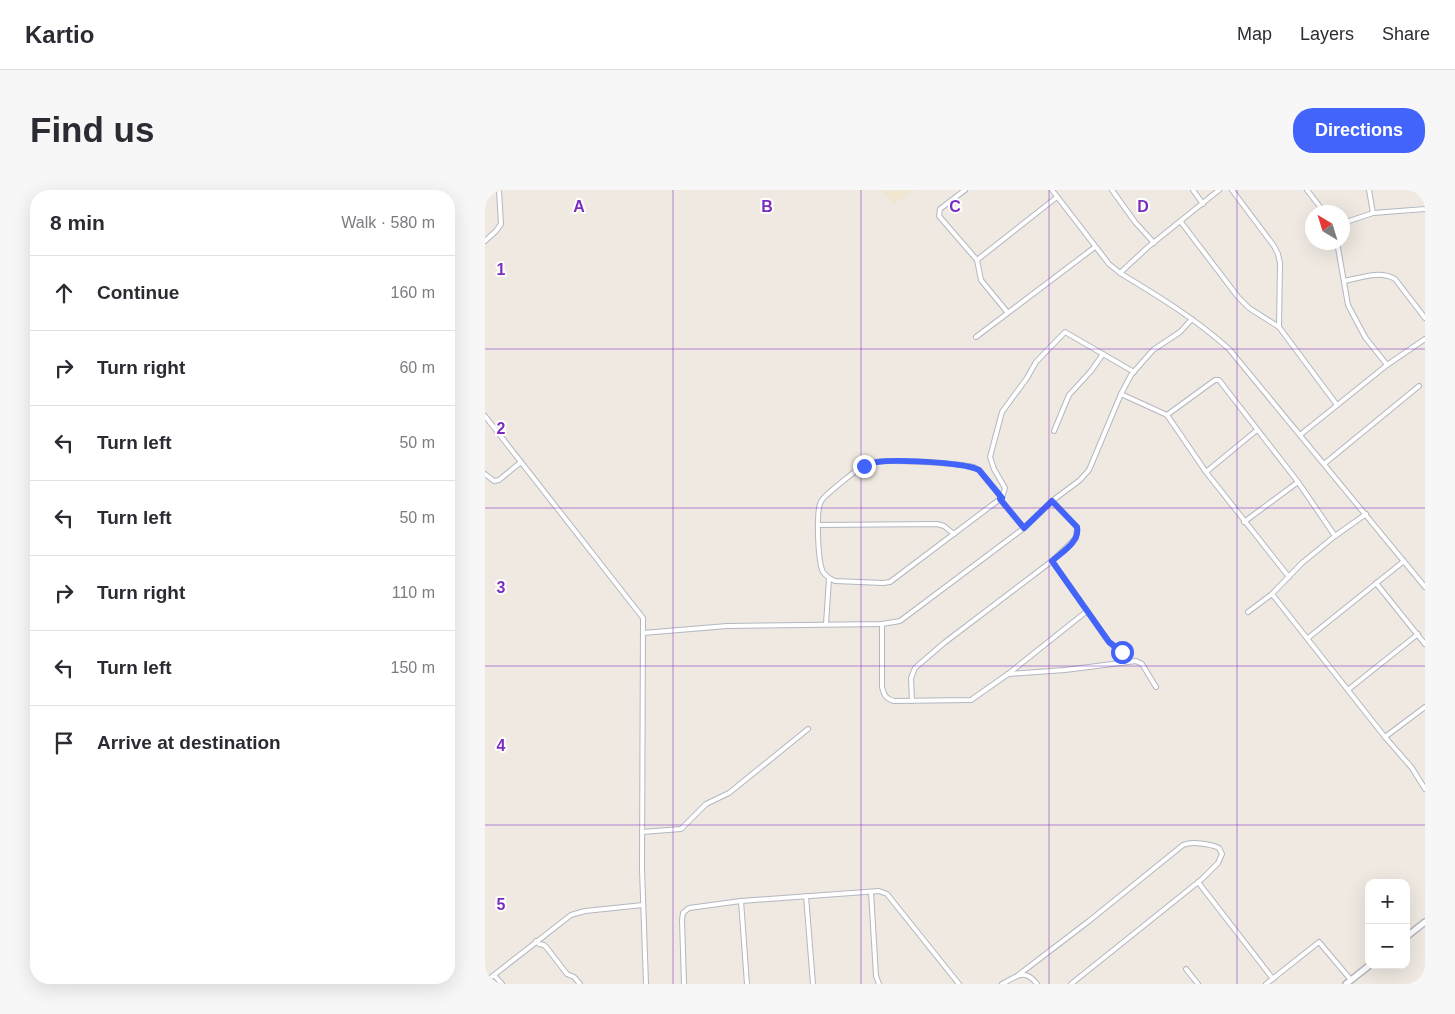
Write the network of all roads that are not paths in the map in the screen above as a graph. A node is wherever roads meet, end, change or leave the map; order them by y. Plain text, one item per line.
1 (499, 190) edge
2 (965, 190) edge
3 (1052, 190) edge
4 (1112, 190) edge
5 (1193, 190) edge
6 (1219, 190) edge
7 (1232, 190) edge
8 (1307, 190) edge
9 (1369, 190) edge
10 (1057, 196) junction
11 (1203, 204) junction
12 (1319, 205) edge
13 (1425, 209) edge
14 (1373, 213) junction
15 (1350, 221) edge
16 (1181, 222) junction
17 (485, 241) edge
18 (1154, 243) junction
19 (1095, 248) junction
20 (1338, 250) edge
21 (977, 260) junction
22 (1120, 273) junction
23 (1344, 281) junction
24 (1008, 313) junction
25 (1425, 318) edge
26 (1192, 319) junction
27 (1279, 327) junction
28 (976, 337) dead end
29 (1425, 339) edge
30 (1103, 354) junction
31 (1387, 365) junction
32 (1134, 372) junction
33 (1419, 386) dead end
34 (1121, 394) junction
35 (1337, 404) junction
36 (485, 416) edge
37 (1167, 416) junction
38 (1257, 430) junction
39 (1054, 431) dead end
40 (1300, 435) junction
41 (521, 462) junction
42 (1324, 464) junction
43 (1206, 472) junction
44 (485, 474) edge
45 (1298, 482) junction
46 (1001, 498) junction
47 (1052, 501) junction
48 (1367, 514) junction
49 (1244, 522) junction
50 (819, 524) junction
51 (1024, 528) junction
52 (954, 534) junction
53 (1335, 536) junction
54 (1052, 561) junction
55 (1404, 561) junction
56 (1289, 577) junction
57 (829, 579) junction
58 (1376, 584) junction
59 (1425, 587) edge
60 (1272, 594) junction
61 (1087, 611) junction
62 (1248, 612) dead end
63 (826, 624) junction
64 (882, 624) junction
65 (643, 633) junction
66 (1418, 634) junction
67 (1308, 638) junction
68 (1425, 644) edge
69 (1121, 663) junction
70 (1008, 674) junction
71 (1156, 687) dead end
72 (1349, 689) junction
73 (912, 701) junction
74 (1425, 707) edge
75 (808, 729) dead end
76 (1385, 737) junction
77 (1425, 787) edge
78 (642, 832) junction
79 (1198, 882) junction
80 (871, 892) junction
81 (806, 896) junction
82 (741, 901) junction
83 (643, 905) junction
84 (1425, 922) edge
85 (1410, 933) edge
86 (536, 941) junction
87 (1186, 969) dead end
88 (1365, 969) edge
89 (494, 975) junction
90 (1017, 976) junction
91 (1273, 979) junction
92 (485, 982) edge
93 (1349, 982) edge
94 (502, 984) edge
95 (580, 984) edge
96 (646, 984) edge
97 (684, 984) edge
98 (747, 984) edge
99 (813, 984) edge
100 (879, 984) edge
101 (959, 984) edge
102 (1002, 984) edge
103 (1037, 984) edge
104 (1071, 984) edge
105 (1198, 984) edge
106 (1266, 984) edge

1 - 17 street
2 - 21 street
3 - 10 street
4 - 18 street
5 - 11 street
6 - 11 street
7 - 27 street
8 - 12 street
9 - 14 street
10 - 19 street
10 - 21 street
11 - 16 street
13 - 14 street
14 - 15 street
16 - 18 street
16 - 27 street
18 - 22 street
19 - 22 street
19 - 24 street
20 - 23 street
21 - 24 street
22 - 26 street
23 - 25 street
23 - 31 street
24 - 28 street
26 - 32 street
26 - 40 street
27 - 35 street
29 - 31 street
30 - 32 street
30 - 39 street
30 - 46 street
31 - 35 street
32 - 34 street
33 - 42 street
34 - 37 street
34 - 47 street
35 - 40 street
36 - 41 street
37 - 38 street
37 - 43 street
38 - 43 street
38 - 45 street
40 - 42 street
41 - 44 street
41 - 65 street
42 - 48 street
43 - 49 street
45 - 49 street
45 - 53 street
46 - 50 street
46 - 51 street
46 - 52 street
47 - 51 street
47 - 54 street
48 - 53 street
48 - 55 street
49 - 56 street
50 - 52 street
50 - 57 street
51 - 64 street
52 - 57 street
53 - 56 street
54 - 61 street
54 - 73 street
55 - 58 street
55 - 59 street
56 - 60 street
57 - 63 street
58 - 66 street
58 - 67 street
60 - 62 street
60 - 67 street
61 - 69 street
61 - 70 street
63 - 64 street
63 - 65 street
64 - 73 street
65 - 78 street
66 - 68 street
66 - 72 street
67 - 72 street
69 - 70 street
69 - 71 street
70 - 73 street
72 - 76 street
74 - 76 street
75 - 78 street
76 - 77 street
78 - 83 street
79 - 90 street
79 - 91 street
79 - 104 street
80 - 81 street
80 - 100 street
80 - 101 street
81 - 82 street
81 - 99 street
82 - 97 street
82 - 98 street
83 - 86 street
83 - 96 street
84 - 85 street
86 - 89 street
86 - 95 street
87 - 105 street
88 - 93 street
89 - 92 street
89 - 94 street
90 - 102 street
90 - 103 street
91 - 93 street
91 - 106 street

